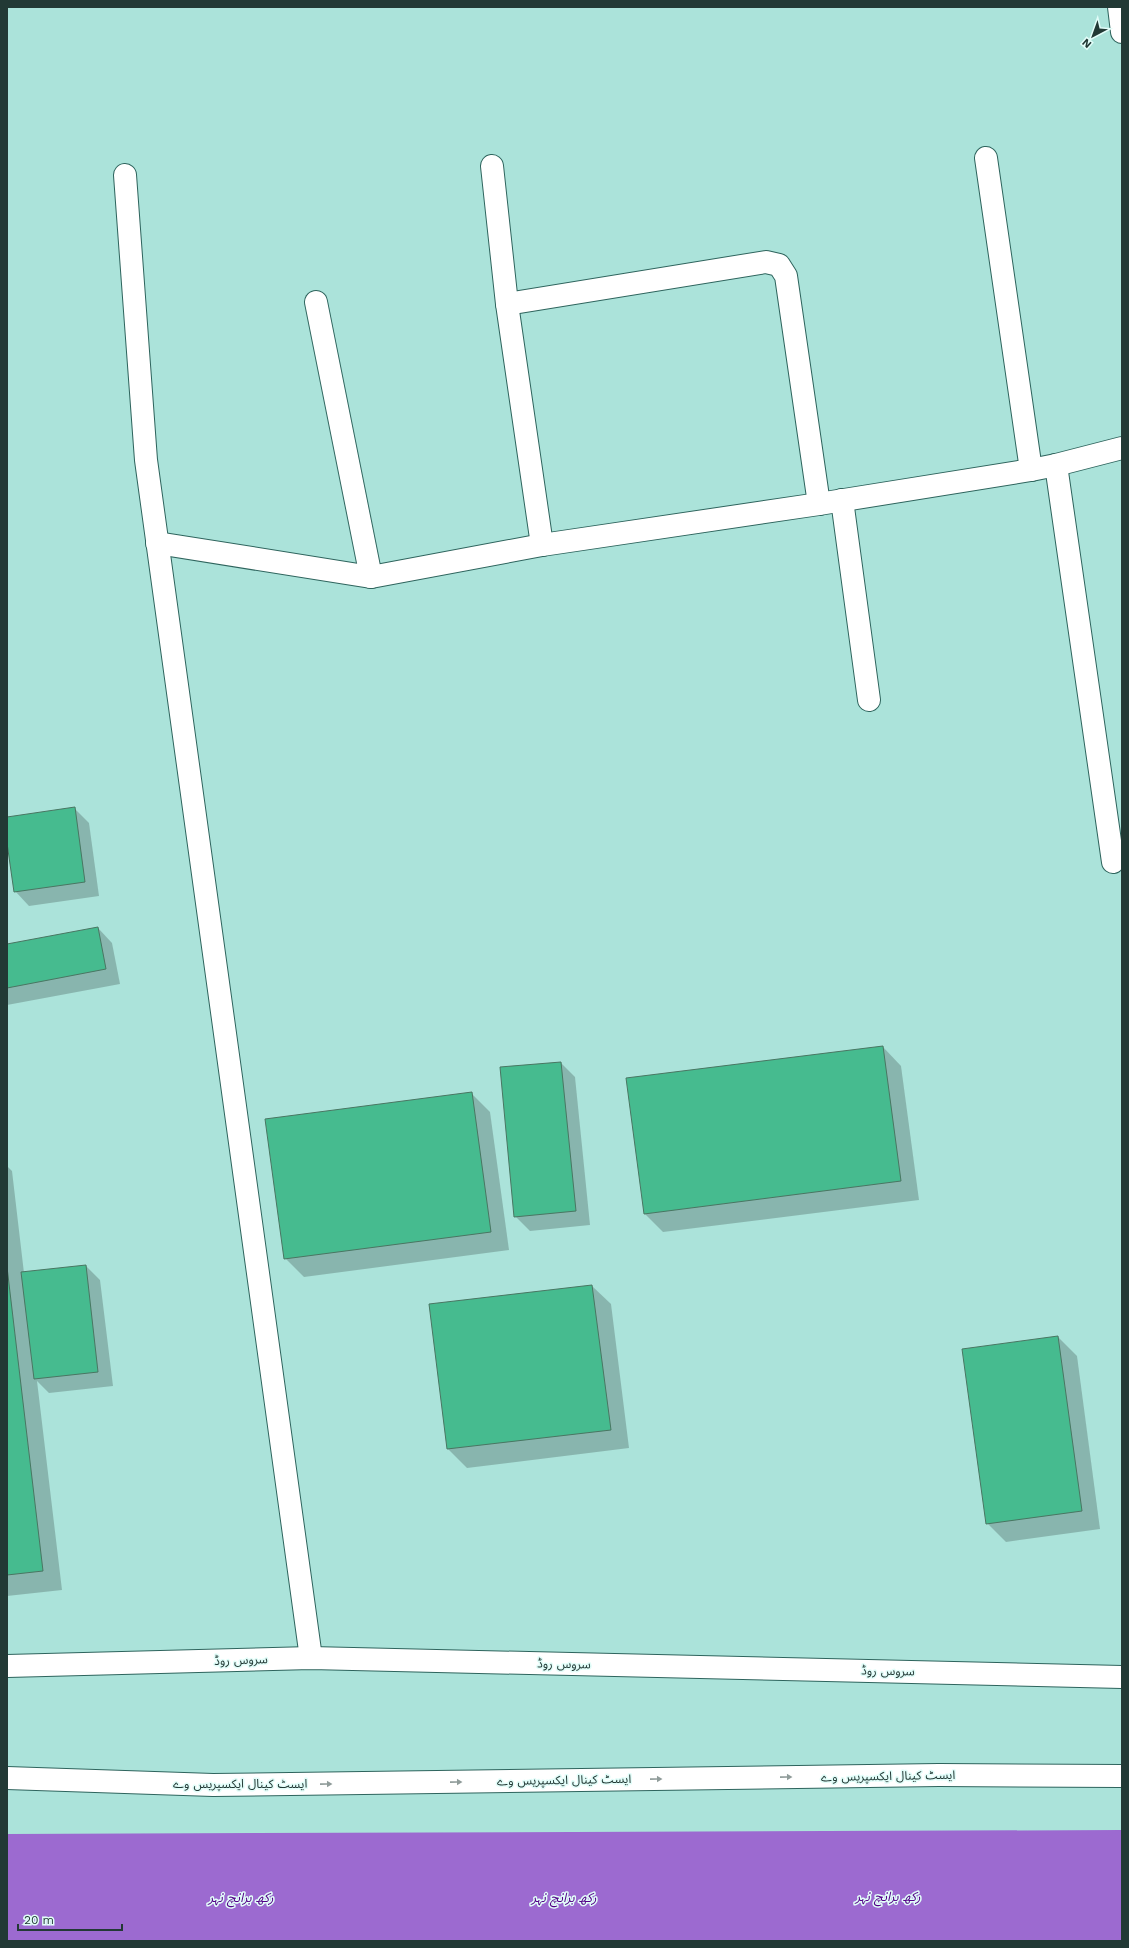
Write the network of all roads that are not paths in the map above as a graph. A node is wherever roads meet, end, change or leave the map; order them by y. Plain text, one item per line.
1 (1119, 7) edge
2 (1122, 32) edge
3 (986, 158) dead end
4 (492, 166) dead end
5 (125, 175) dead end
6 (316, 302) dead end
7 (507, 304) junction
8 (1122, 448) edge
9 (1056, 465) junction
10 (1030, 470) junction
11 (842, 500) junction
12 (819, 504) junction
13 (157, 543) junction
14 (542, 545) junction
15 (371, 577) junction
16 (869, 700) dead end
17 (1113, 862) dead end
18 (311, 1658) junction
19 (7, 1666) edge
20 (1122, 1677) edge
21 (1122, 1766) edge
22 (939, 1775) junction
23 (1122, 1776) edge
24 (7, 1778) edge
25 (213, 1786) junction
26 (7, 1791) edge

1 - 2 street
3 - 10 street
4 - 7 street
5 - 13 street
6 - 15 street
7 - 12 street
7 - 14 street
8 - 9 street
9 - 10 street
9 - 17 street
10 - 11 street
11 - 12 street
11 - 16 street
12 - 14 street
13 - 15 street
13 - 18 street
14 - 15 street
18 - 19 street, سروس روڈ
18 - 20 street, سروس روڈ
21 - 22 street
22 - 23 street, ایسٹ کینال ایکسپریس وے
25 -> 22 street, ایسٹ کینال ایکسپریس وے
24 - 25 street, ایسٹ کینال ایکسپریس وے
25 - 26 street

